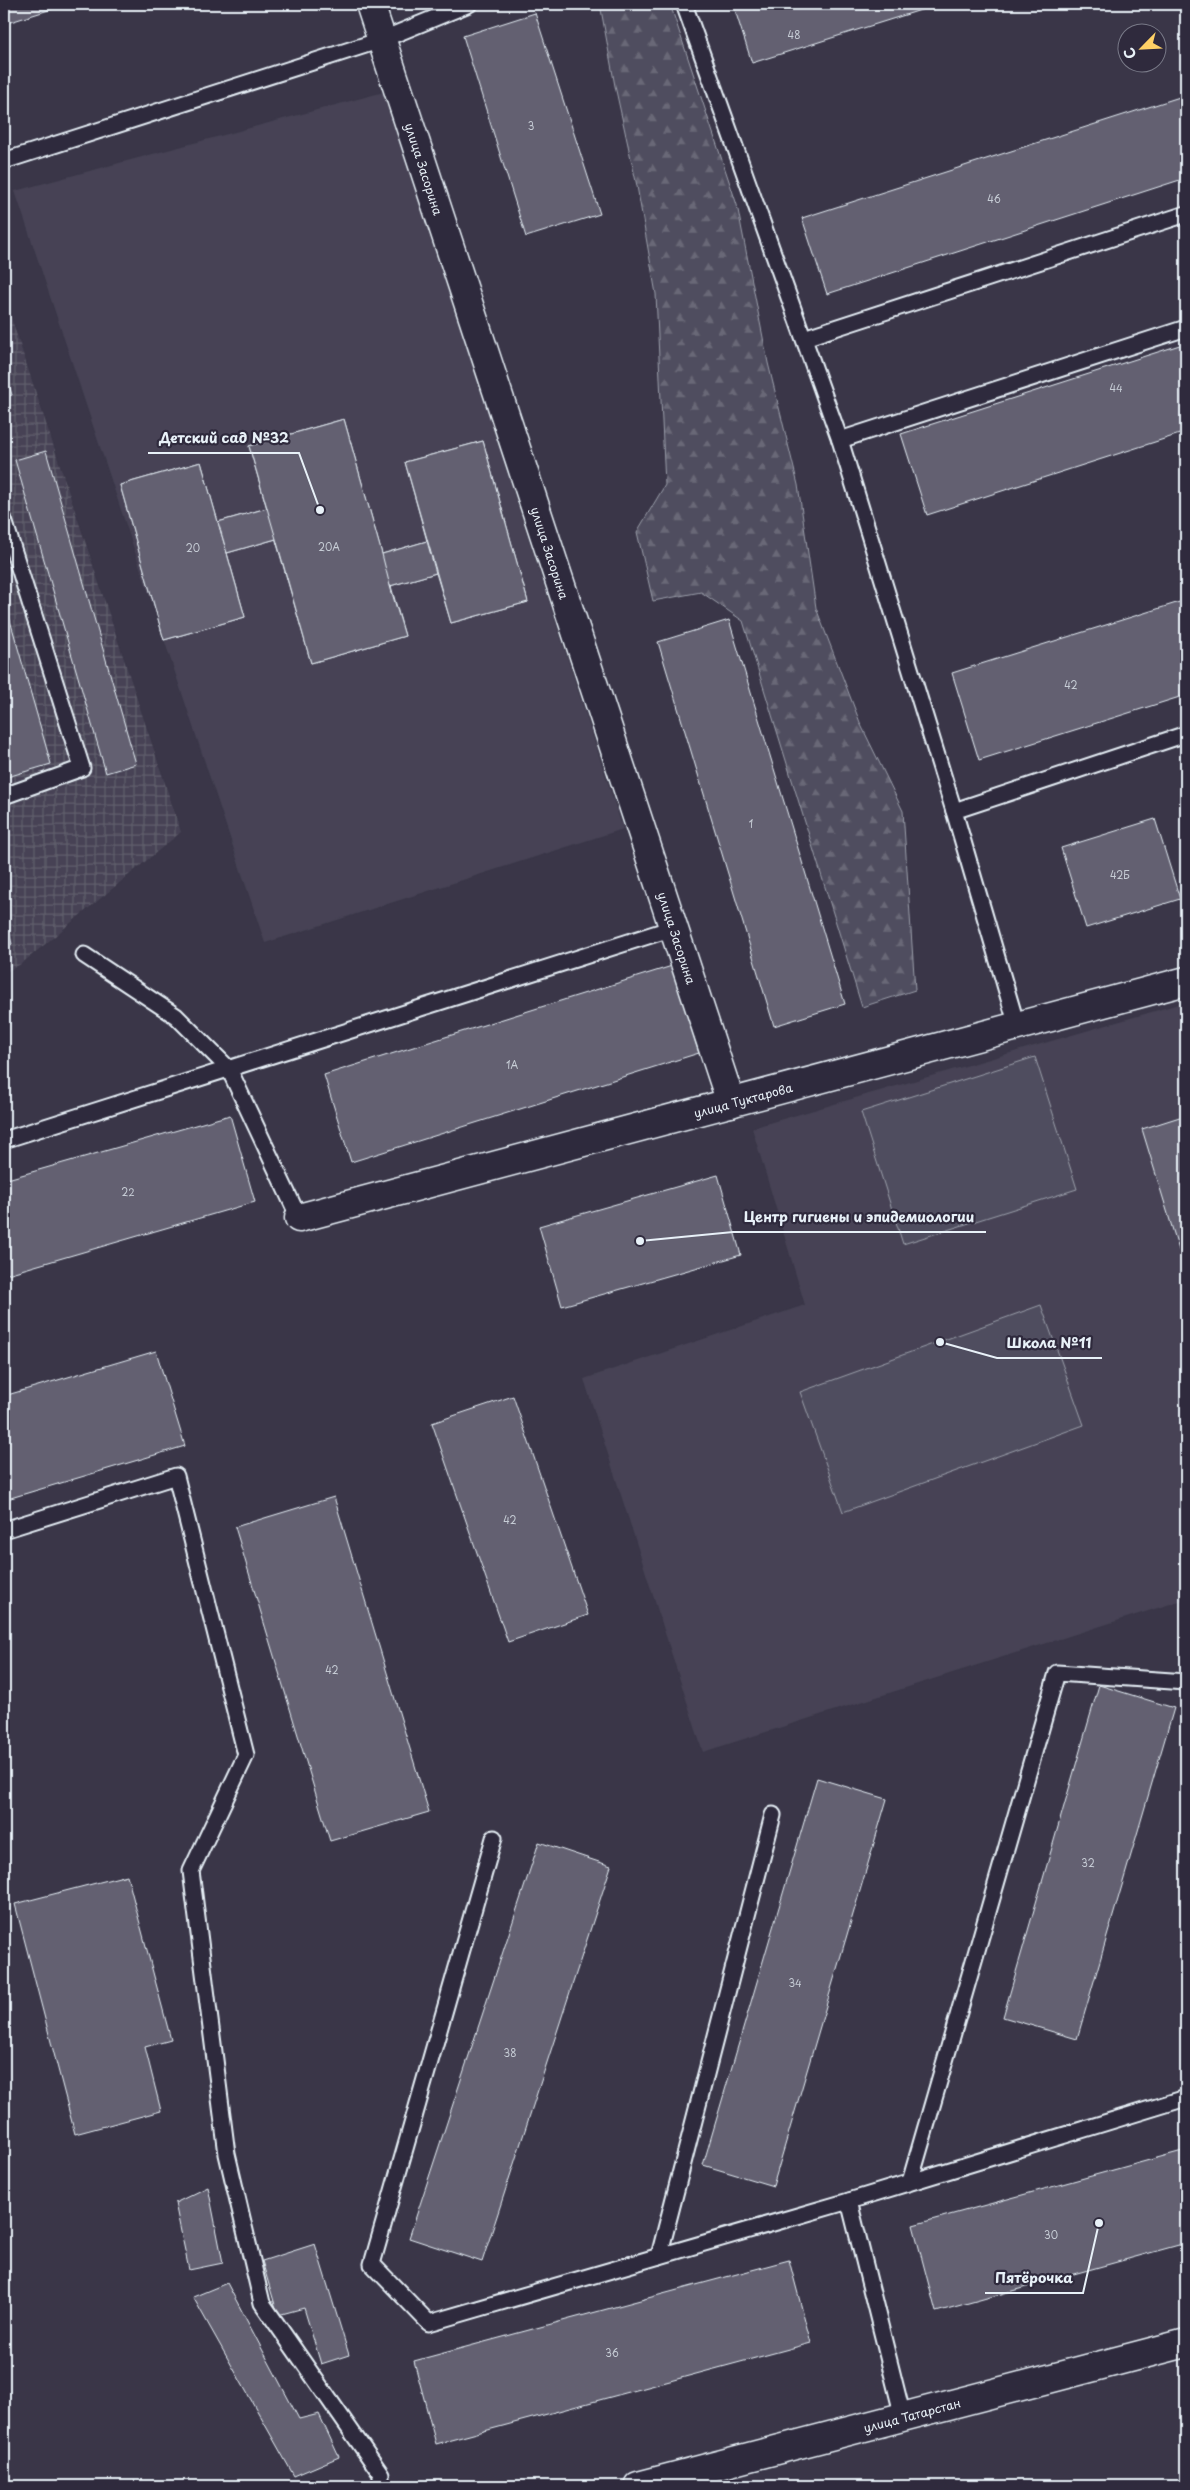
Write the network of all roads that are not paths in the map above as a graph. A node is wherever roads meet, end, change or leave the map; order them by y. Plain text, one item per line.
1 (370, 4) edge
2 (469, 4) edge
3 (684, 4) edge
4 (381, 40) junction
5 (4, 161) edge
6 (1186, 214) edge
7 (1186, 328) edge
8 (804, 338) junction
9 (840, 440) junction
10 (4, 520) edge
11 (1186, 734) edge
12 (4, 796) edge
13 (954, 811) junction
14 (673, 928) junction
15 (84, 955) dead end
16 (1186, 982) edge
17 (1017, 1026) junction
18 (229, 1069) junction
19 (731, 1103) junction
20 (4, 1140) edge
21 (299, 1218) joint
22 (4, 1530) edge
23 (1186, 1682) edge
24 (773, 1815) dead end
25 (494, 1838) dead end
26 (1186, 2098) edge
27 (910, 2182) junction
28 (850, 2201) junction
29 (660, 2256) junction
30 (1186, 2343) edge
31 (903, 2417) junction
32 (720, 2476) edge
33 (381, 2486) edge
34 (638, 2486) edge

1 - 4 street, улица Засорина
2 - 4 lane
3 - 8 lane
4 - 5 lane
4 - 14 street, улица Засорина
6 - 8 lane
7 - 9 lane
8 - 9 lane
9 - 13 lane
10 - 12 lane
11 - 13 lane
13 - 17 lane
14 - 18 lane
14 - 19 street, улица Засорина
15 - 18 lane
16 - 17 street, улица Туктарова
17 - 19 street, улица Туктарова
18 - 20 lane
18 - 21 lane
19 - 21 street, улица Туктарова
22 - 33 lane
23 - 27 lane
24 - 29 lane
25 - 29 lane
26 - 27 lane
27 - 28 lane
28 - 29 lane
28 - 31 lane
30 - 31 street, улица Татарстан
31 - 32 street, улица Татарстан
32 - 34 street, улица Татарстан

